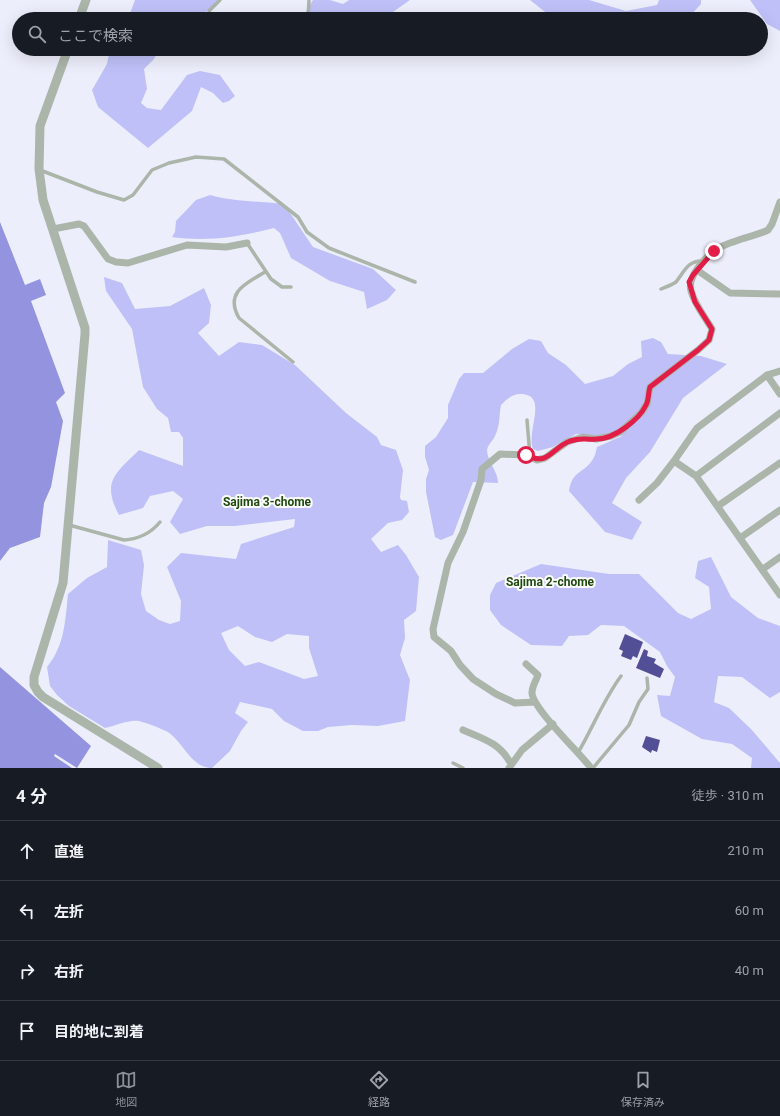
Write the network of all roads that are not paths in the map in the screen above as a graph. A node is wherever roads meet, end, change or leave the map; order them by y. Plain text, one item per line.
1 (86, 0) edge
2 (220, 0) edge
3 (309, 0) edge
4 (210, 11) dead end
5 (82, 12) edge
6 (308, 12) edge
7 (65, 56) edge
8 (39, 169) junction
9 (780, 202) edge
10 (53, 229) junction
11 (247, 243) joint
12 (704, 261) junction
13 (697, 270) junction
14 (265, 272) junction
15 (415, 282) dead end
16 (291, 287) dead end
17 (661, 289) dead end
18 (780, 294) edge
19 (293, 362) dead end
20 (780, 371) edge
21 (767, 375) junction
22 (780, 394) edge
23 (780, 413) edge
24 (527, 420) dead end
25 (530, 456) junction
26 (674, 461) junction
27 (780, 463) edge
28 (696, 476) junction
29 (639, 500) dead end
30 (718, 506) junction
31 (780, 510) edge
32 (160, 522) dead end
33 (68, 525) junction
34 (740, 538) junction
35 (780, 557) edge
36 (763, 569) junction
37 (780, 595) edge
38 (526, 664) dead end
39 (621, 676) dead end
40 (647, 678) dead end
41 (535, 702) junction
42 (553, 724) junction
43 (463, 730) dead end
44 (579, 752) junction
45 (453, 763) dead end
46 (510, 766) edge
47 (158, 768) edge
48 (463, 768) edge
49 (592, 768) edge

1 - 5 street
2 - 4 lane
3 - 6 lane
7 - 8 street
8 - 10 street
8 - 15 lane
9 - 12 street
10 - 11 street
10 - 33 street
11 - 14 lane
12 - 13 street
12 - 17 lane
13 - 18 street
13 - 25 street
14 - 16 lane
14 - 19 lane
20 - 21 street
21 - 22 street
21 - 26 street
23 - 28 street
24 - 25 lane
25 - 41 street
26 - 28 street
26 - 29 street
27 - 30 street
28 - 30 street
30 - 34 street
31 - 34 street
32 - 33 lane
33 - 47 street
34 - 36 street
35 - 36 street
36 - 37 street
38 - 41 street
39 - 44 lane
40 - 49 lane
41 - 42 street
42 - 44 street
42 - 46 street
43 - 46 street
44 - 49 street
45 - 48 lane

